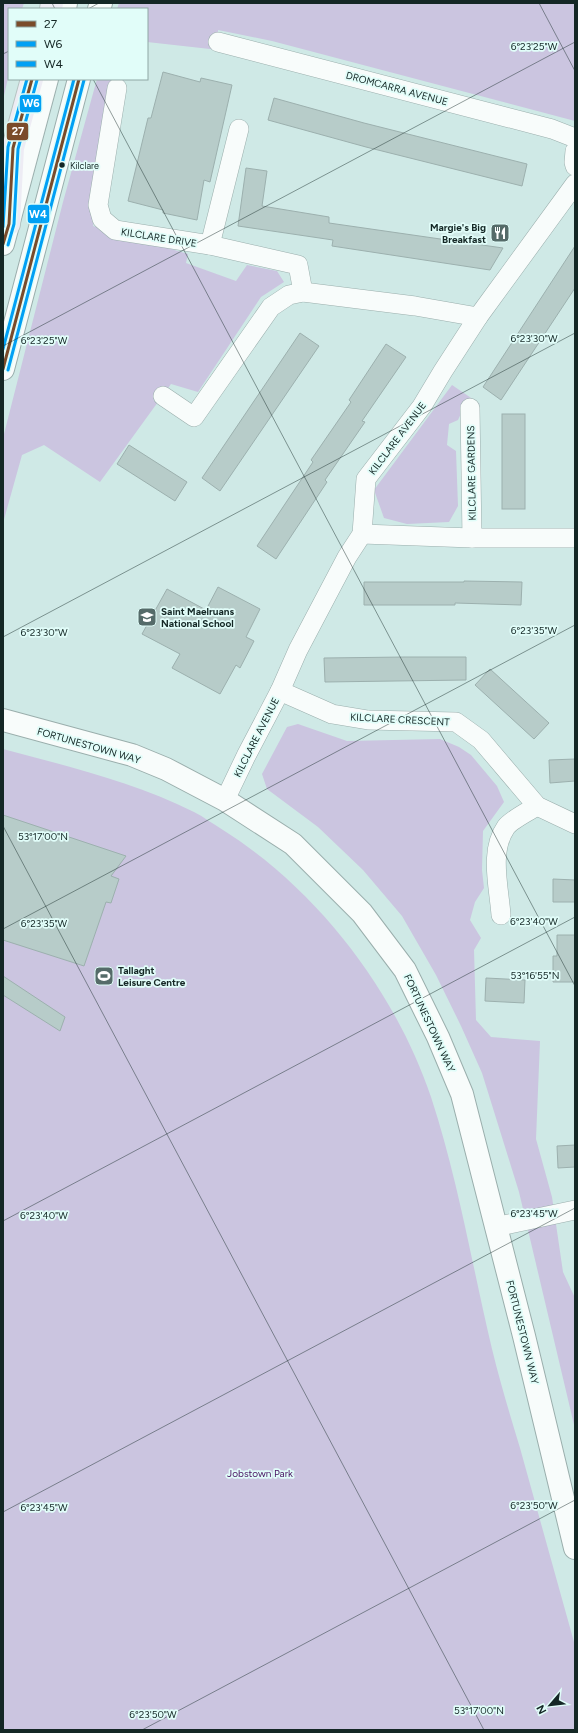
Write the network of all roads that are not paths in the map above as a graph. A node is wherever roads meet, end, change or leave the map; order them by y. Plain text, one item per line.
1 (218, 42) dead end
2 (32, 80) edge
3 (47, 80) edge
4 (79, 80) edge
5 (117, 88) dead end
6 (239, 129) dead end
7 (575, 138) edge
8 (575, 151) edge
9 (575, 166) edge
10 (575, 184) edge
11 (6, 234) edge
12 (210, 245) junction
13 (303, 292) junction
14 (478, 317) junction
15 (3, 369) edge
16 (163, 396) dead end
17 (470, 408) dead end
18 (362, 534) junction
19 (472, 538) junction
20 (575, 538) edge
21 (280, 691) junction
22 (3, 720) edge
23 (225, 800) junction
24 (537, 806) junction
25 (575, 824) edge
26 (502, 915) dead end
27 (575, 1210) edge
28 (495, 1227) junction
29 (575, 1548) edge

1 - 7 street, DROMCARRA AVENUE
2 - 11 main road
3 - 11 street
4 - 15 street
5 - 12 street, KILCLARE DRIVE
6 - 12 street, KILCLARE DRIVE
8 - 9 street
10 - 14 street, KILCLARE AVENUE
12 - 13 street, KILCLARE DRIVE
13 - 14 street
13 - 16 street
14 - 18 street, KILCLARE AVENUE
17 - 19 street, KILCLARE GARDENS
18 - 19 street
18 - 21 street, KILCLARE AVENUE
19 - 20 street
21 - 23 street, KILCLARE AVENUE
21 - 24 street, KILCLARE CRESCENT
22 - 23 street, FORTUNESTOWN WAY
23 - 28 street, FORTUNESTOWN WAY
24 - 25 street, KILCLARE CRESCENT
24 - 26 street
27 - 28 street
28 - 29 street, FORTUNESTOWN WAY

